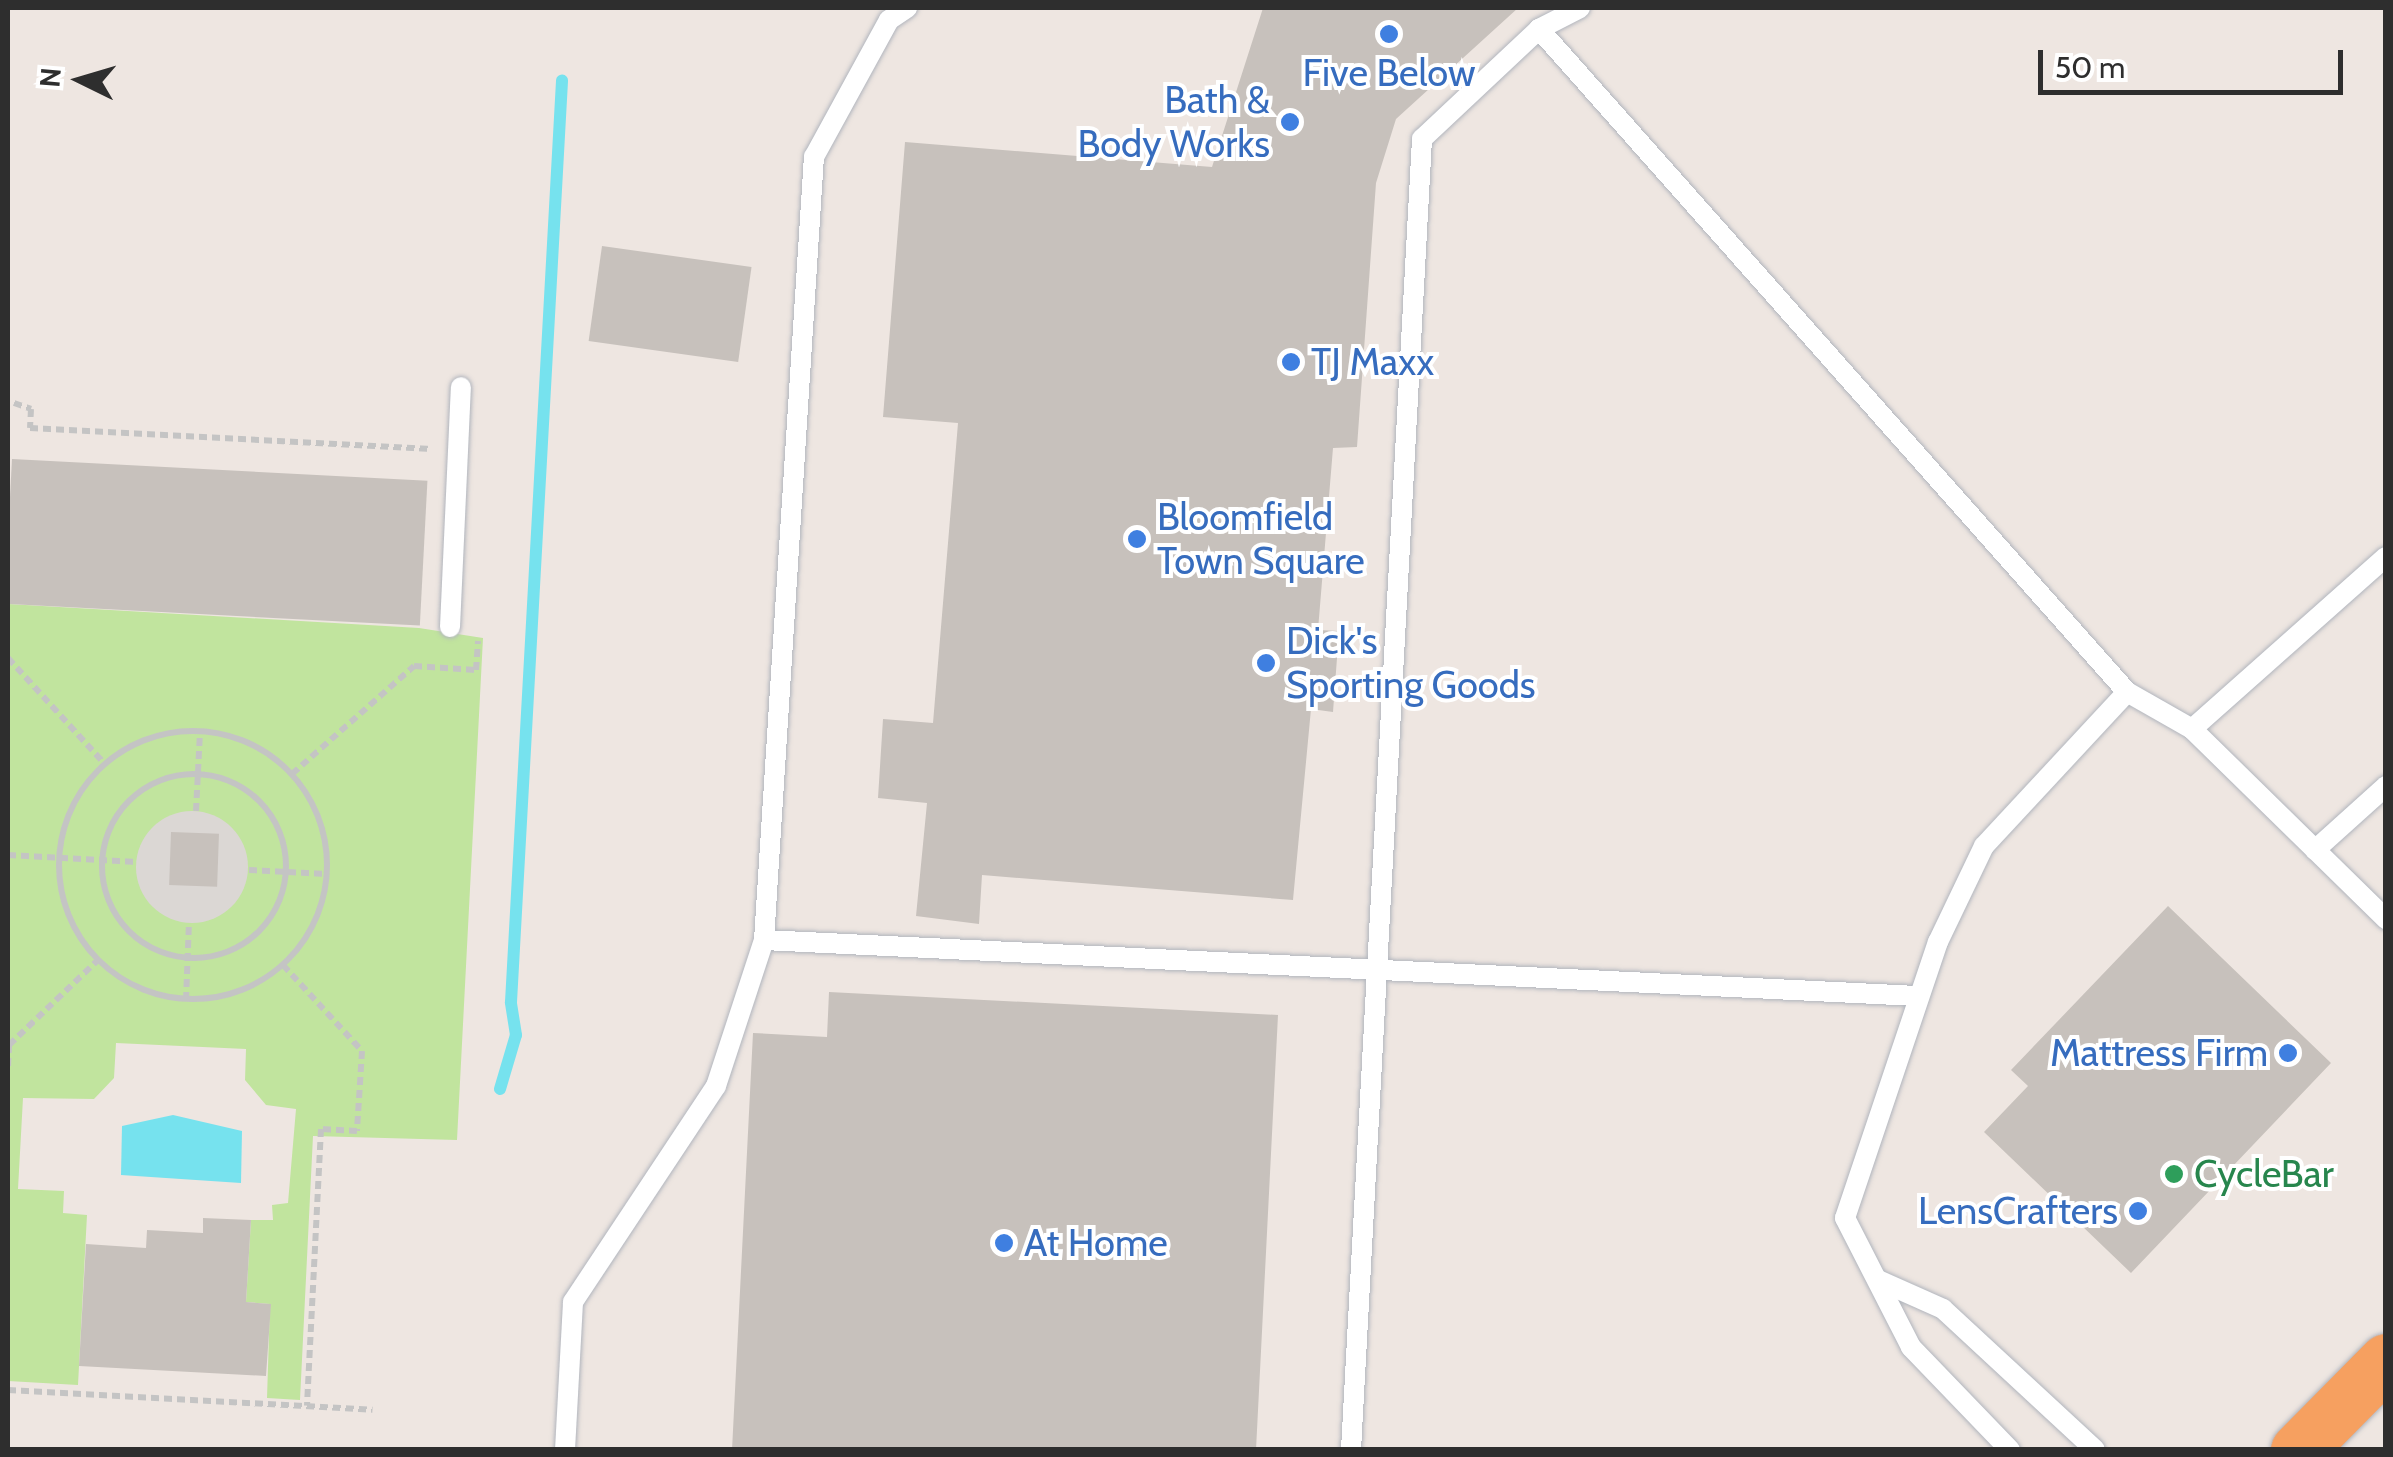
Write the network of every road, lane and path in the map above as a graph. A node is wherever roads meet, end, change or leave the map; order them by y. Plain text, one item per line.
1 (906, 8) edge
2 (1580, 8) edge
3 (1539, 29) junction
4 (462, 387) dead end
5 (14, 402) dead end
6 (439, 449) dead end
7 (2386, 557) edge
8 (450, 627) dead end
9 (8, 658) edge
10 (2128, 692) junction
11 (2192, 728) junction
12 (200, 731) junction
13 (103, 762) junction
14 (198, 772) junction
15 (2386, 786) edge
16 (196, 811) dead end
17 (2316, 850) junction
18 (8, 856) edge
19 (62, 857) junction
20 (100, 860) junction
21 (138, 862) dead end
22 (249, 870) dead end
23 (285, 872) junction
24 (326, 874) junction
25 (2386, 919) edge
26 (189, 922) dead end
27 (764, 940) junction
28 (189, 958) junction
29 (98, 960) junction
30 (283, 965) junction
31 (1377, 966) junction
32 (1918, 996) junction
33 (186, 1000) junction
34 (8, 1066) edge
35 (1878, 1280) junction
36 (2386, 1360) edge
37 (8, 1390) edge
38 (307, 1406) junction
39 (372, 1410) dead end
40 (564, 1450) edge
41 (1351, 1450) edge
42 (2010, 1450) edge
43 (2095, 1450) edge
44 (2298, 1450) edge

1 - 27 lane
2 - 3 lane
3 - 10 lane
3 - 31 lane
4 - 8 lane
5 - 6 path
7 - 11 lane
9 - 13 path
10 - 11 lane
10 - 32 lane
11 - 17 lane
12 - 13 path
12 - 14 path
12 - 24 path
13 - 19 path
14 - 16 path
14 - 20 path
14 - 23 path
15 - 17 lane
17 - 25 lane
18 - 19 path
19 - 20 path
19 - 29 path
20 - 21 path
20 - 28 path
22 - 23 path
23 - 24 path
23 - 28 path
24 - 30 path
26 - 28 path
27 - 31 lane
27 - 40 lane
28 - 33 path
29 - 33 path
29 - 34 path
30 - 33 path
30 - 38 path
31 - 32 lane
31 - 41 lane
32 - 35 lane
35 - 42 lane
35 - 43 lane
36 - 44 highway
37 - 38 path
38 - 39 path

